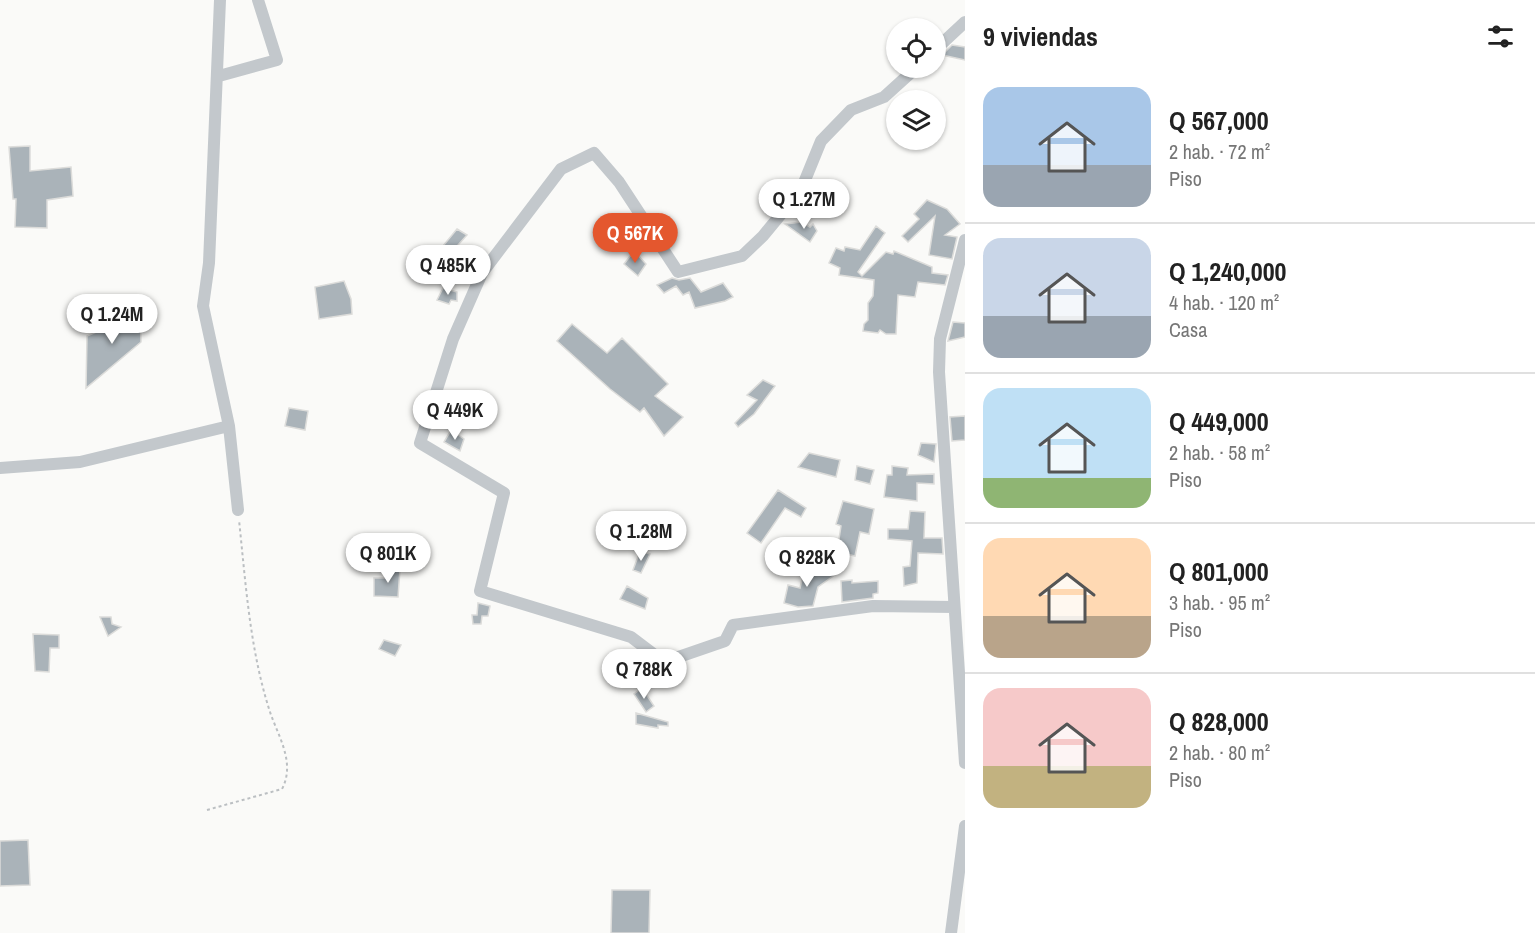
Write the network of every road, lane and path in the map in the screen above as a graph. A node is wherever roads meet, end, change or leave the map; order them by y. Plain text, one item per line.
1 (220, 0) edge
2 (258, 0) edge
3 (965, 22) edge
4 (946, 40) edge
5 (219, 76) junction
6 (905, 78) edge
7 (965, 240) edge
8 (229, 426) junction
9 (0, 468) edge
10 (238, 510) joint
11 (954, 607) junction
12 (965, 763) edge
13 (207, 810) dead end
14 (965, 826) edge
15 (951, 933) edge

1 - 5 street
2 - 5 street
3 - 4 street
5 - 8 street
6 - 11 street
7 - 11 street
8 - 9 street
8 - 10 street
10 - 13 path
11 - 12 street
14 - 15 street

